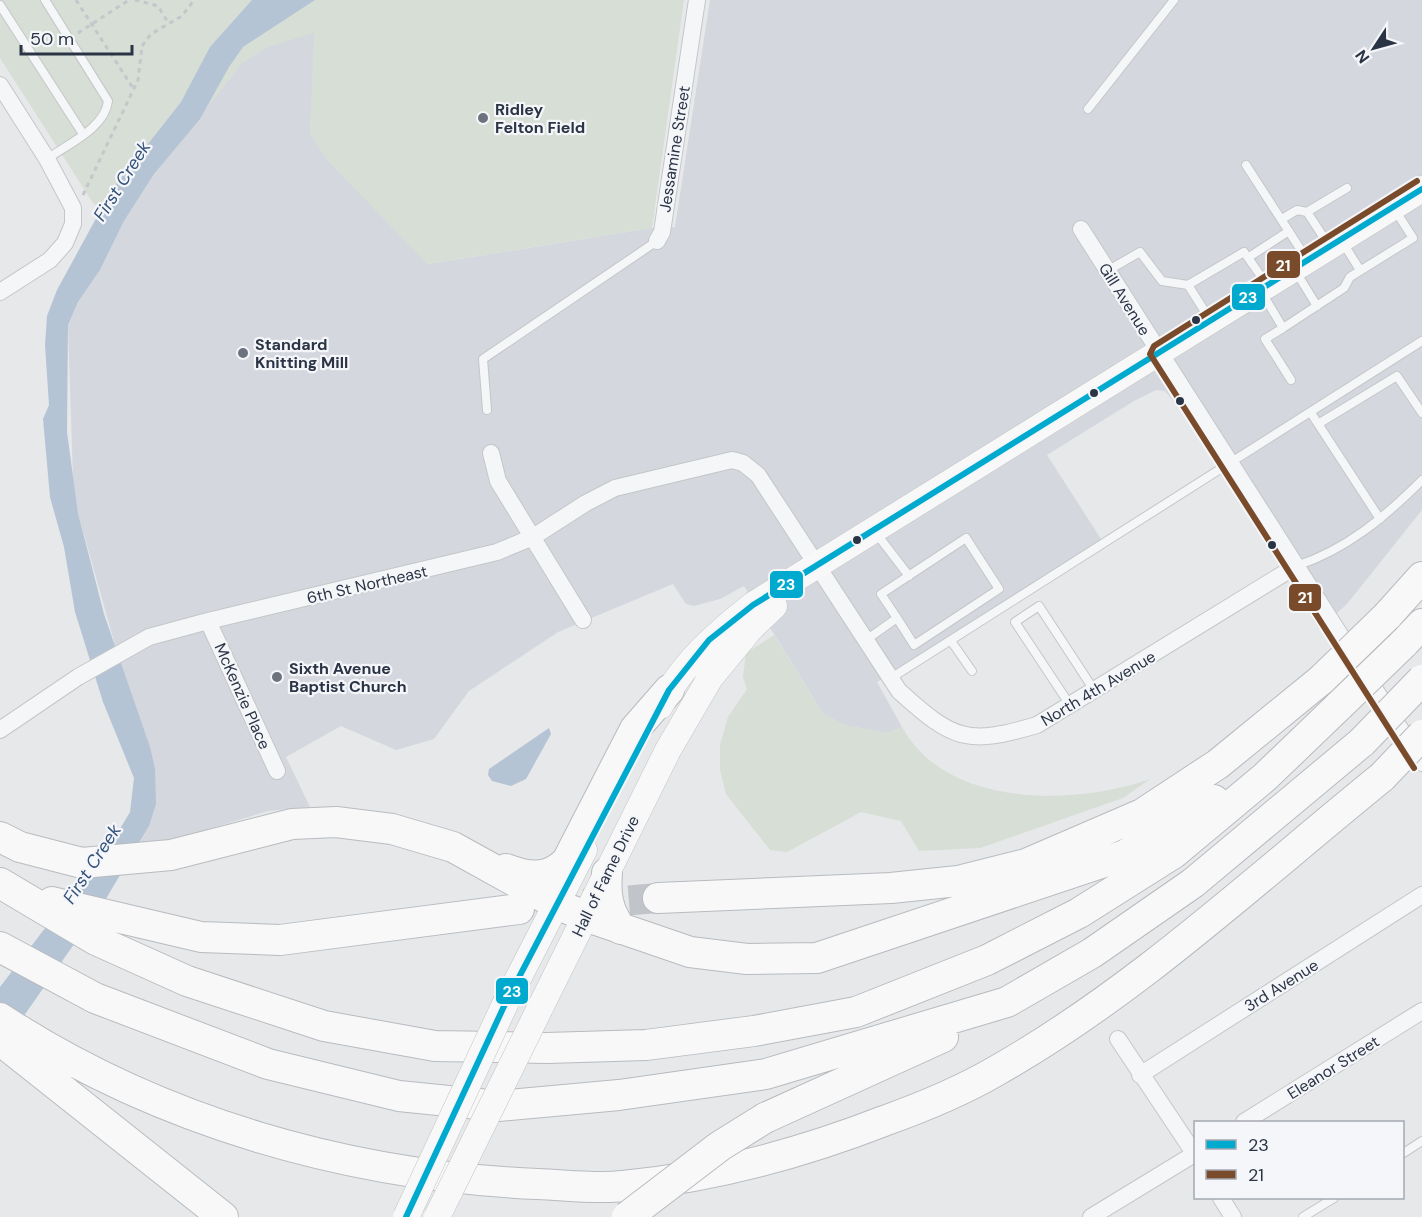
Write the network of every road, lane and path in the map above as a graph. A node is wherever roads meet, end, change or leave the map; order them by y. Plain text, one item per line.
1 (45, 0) edge
2 (76, 0) edge
3 (129, 0) edge
4 (135, 0) edge
5 (160, 0) edge
6 (194, 0) edge
7 (697, 0) edge
8 (1174, 0) edge
9 (0, 5) edge
10 (158, 6) junction
11 (92, 24) junction
12 (169, 24) junction
13 (70, 38) junction
14 (0, 85) edge
15 (133, 88) junction
16 (1088, 109) dead end
17 (83, 134) junction
18 (47, 159) junction
19 (1246, 165) dead end
20 (1347, 188) dead end
21 (1422, 189) edge
22 (1393, 207) junction
23 (1307, 212) junction
24 (73, 216) junction
25 (1282, 219) junction
26 (1081, 229) dead end
27 (1289, 231) junction
28 (657, 241) joint
29 (1336, 243) junction
30 (1249, 257) junction
31 (1301, 264) junction
32 (1360, 270) junction
33 (1107, 271) junction
34 (1188, 285) junction
35 (1264, 288) junction
36 (0, 292) edge
37 (1317, 306) junction
38 (1211, 321) junction
39 (1283, 328) junction
40 (1422, 341) edge
41 (1159, 354) junction
42 (1291, 380) dead end
43 (488, 410) dead end
44 (1422, 413) edge
45 (1311, 414) junction
46 (1318, 424) junction
47 (491, 453) dead end
48 (743, 463) joint
49 (1231, 464) junction
50 (1422, 480) edge
51 (1380, 519) junction
52 (874, 530) junction
53 (533, 537) junction
54 (816, 566) junction
55 (1296, 566) junction
56 (909, 576) junction
57 (1422, 577) edge
58 (1006, 607) junction
59 (897, 618) junction
60 (584, 620) dead end
61 (208, 621) junction
62 (1015, 622) junction
63 (1413, 634) edge
64 (866, 640) junction
65 (951, 641) junction
66 (972, 671) dead end
67 (891, 678) junction
68 (1422, 680) edge
69 (669, 690) junction
70 (1094, 690) junction
71 (1070, 705) junction
72 (0, 730) edge
73 (1422, 735) edge
74 (1306, 736) junction
75 (1422, 763) edge
76 (277, 771) dead end
77 (10, 842) edge
78 (468, 855) junction
79 (607, 873) junction
80 (0, 882) edge
81 (1422, 895) edge
82 (658, 898) tunnel mouth
83 (556, 904) junction
84 (519, 909) dead end
85 (585, 916) junction
86 (621, 929) junction
87 (0, 947) edge
88 (1007, 1002) junction
89 (1422, 1011) edge
90 (0, 1018) edge
91 (1118, 1039) dead end
92 (0, 1040) edge
93 (1140, 1075) junction
94 (1246, 1121) edge
95 (1422, 1141) edge
96 (1194, 1153) edge
97 (1404, 1153) edge
98 (1194, 1155) edge
99 (172, 1176) junction
100 (1222, 1199) edge
101 (1331, 1199) edge
102 (204, 1217) edge
103 (223, 1217) edge
104 (406, 1217) edge
105 (437, 1217) edge
106 (627, 1217) edge
107 (1091, 1217) edge
108 (1233, 1217) edge
109 (1303, 1217) edge

1 - 13 lane
2 - 11 path
3 - 11 path
4 - 10 path
5 - 10 path
6 - 12 path
7 - 28 street, Jessamine Street
8 - 16 lane
9 - 17 lane
10 - 12 path
11 - 13 path
11 - 15 path
12 - 15 path
13 - 17 lane
14 - 18 street
15 - 24 path
17 - 18 lane
18 - 24 street
19 - 25 lane
20 - 23 lane
21 - 22 main road, Hall of Fame Drive
22 - 29 main road, Hall of Fame Drive
22 - 32 lane
23 - 25 lane
23 - 29 lane
24 - 36 street
25 - 27 lane
26 - 33 street, Gill Avenue
27 - 30 lane
27 - 31 lane
28 - 43 lane, Jessamine Street
29 - 31 main road, Hall of Fame Drive
29 - 32 lane
30 - 34 lane
30 - 35 lane
31 - 35 main road, Hall of Fame Drive
31 - 37 lane
32 - 37 lane
33 - 34 lane
33 - 41 street, Gill Avenue
34 - 38 lane
35 - 38 main road, Hall of Fame Drive
35 - 39 lane
37 - 39 lane
38 - 41 main road, Hall of Fame Drive
39 - 42 lane
40 - 45 lane
41 - 49 street, Gill Avenue
41 - 52 main road, Hall of Fame Drive
44 - 46 lane
45 - 46 lane
45 - 49 lane
46 - 51 lane
47 - 53 street
48 - 53 street, 6th St Northeast
48 - 54 street, North 4th Avenue
49 - 55 street, Gill Avenue
49 - 58 lane
50 - 51 lane
51 - 55 lane
52 - 54 main road, Hall of Fame Drive
52 - 56 lane
53 - 60 street
53 - 61 street, 6th St Northeast
54 - 64 street, North 4th Avenue
54 - 69 main road, Hall of Fame Drive
54 - 79 main road, Hall of Fame Drive
55 - 70 street, North 4th Avenue
55 - 75 street, Gill Avenue
56 - 59 lane
56 - 59 lane
57 - 82 highway, bridge
58 - 62 lane
58 - 65 lane
59 - 64 lane
61 - 72 street, 6th St Northeast
61 - 76 street, McKenzie Place
62 - 70 lane
62 - 71 lane
63 - 74 highway, bridge
64 - 67 street, North 4th Avenue
65 - 66 lane
65 - 67 lane
67 - 71 street, North 4th Avenue
68 - 88 highway, bridge
69 - 78 highway
69 - 83 main road, Hall of Fame Drive
70 - 71 street, North 4th Avenue
73 - 90 highway, bridge
74 - 80 highway
74 - 86 highway
77 - 78 highway
78 - 83 highway
79 - 85 main road, Hall of Fame Drive
79 - 86 highway
80 - 84 highway
81 - 93 street, 3rd Avenue
83 - 85 highway
83 - 104 main road, Hall of Fame Drive, bridge
85 - 86 highway
85 - 105 main road, Hall of Fame Drive, bridge
87 - 88 highway
88 - 106 highway, bridge
89 - 94 street, Eleanor Street
91 - 93 street
92 - 99 highway
93 - 96 street
95 - 97 lane
98 - 107 street
99 - 102 highway
99 - 103 highway
100 - 108 street
101 - 109 lane

